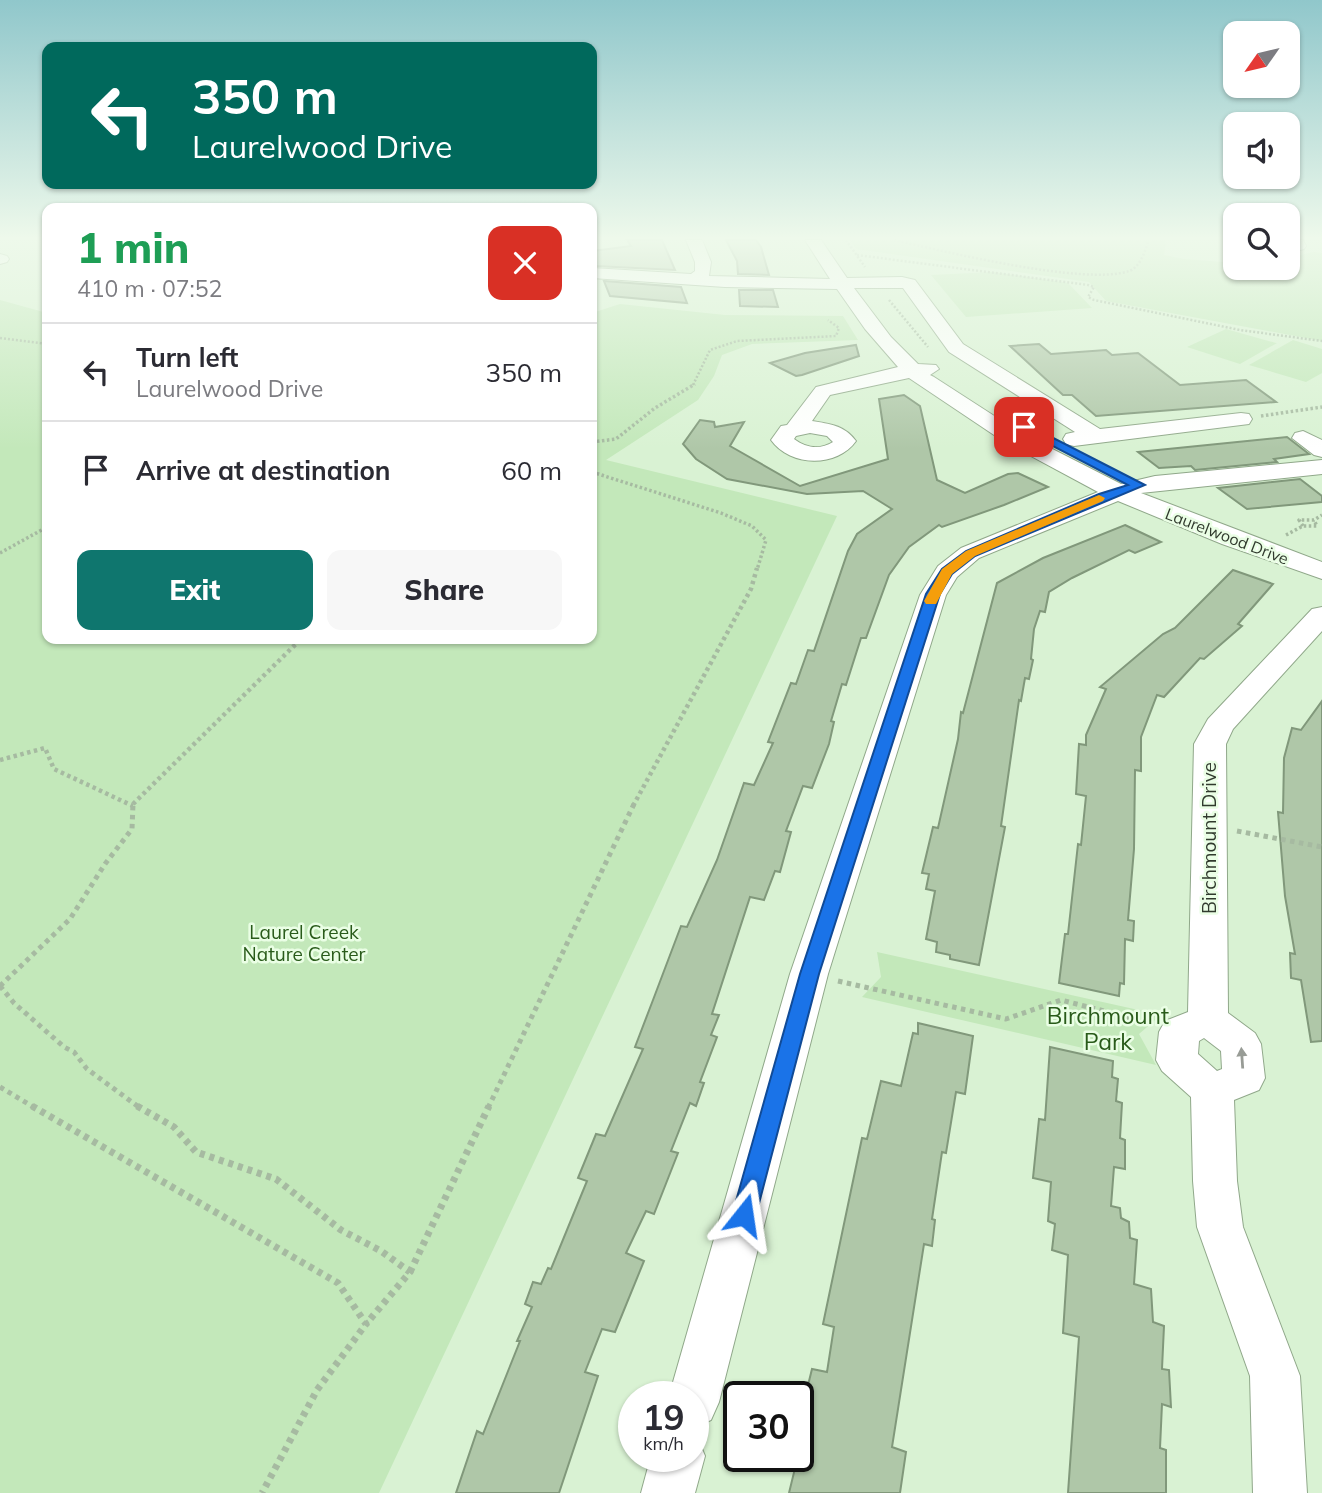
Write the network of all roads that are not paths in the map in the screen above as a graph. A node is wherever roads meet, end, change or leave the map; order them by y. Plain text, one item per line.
1 (864, 310) edge
2 (928, 310) edge
3 (978, 364) junction
4 (924, 370) junction
5 (1241, 419) road end
6 (795, 429) dead end
7 (1094, 435) junction
8 (1052, 443) junction
9 (1322, 467) edge
10 (1128, 489) junction
11 (1322, 556) edge
12 (1322, 571) edge
13 (1322, 615) edge
14 (1194, 1026) junction
15 (1212, 1091) junction
16 (699, 1381) edge
17 (674, 1472) edge
18 (668, 1493) edge
19 (1280, 1493) edge

1 - 4 street, Laurelwood Drive
2 - 3 street
3 - 4 street
3 - 7 street
4 - 6 street
4 - 8 street, Laurelwood Drive
4 - 10 street, Laurelwood Drive
5 - 7 street
7 - 8 street
8 - 10 street, Laurelwood Drive
9 - 10 street
10 - 11 street, Laurelwood Drive
10 - 12 street, Laurelwood Drive
10 - 16 street
13 - 14 street, Birchmount Drive
14 - 15 street, Birchmount Drive
15 -> 14 street
15 - 19 street
17 - 18 street

